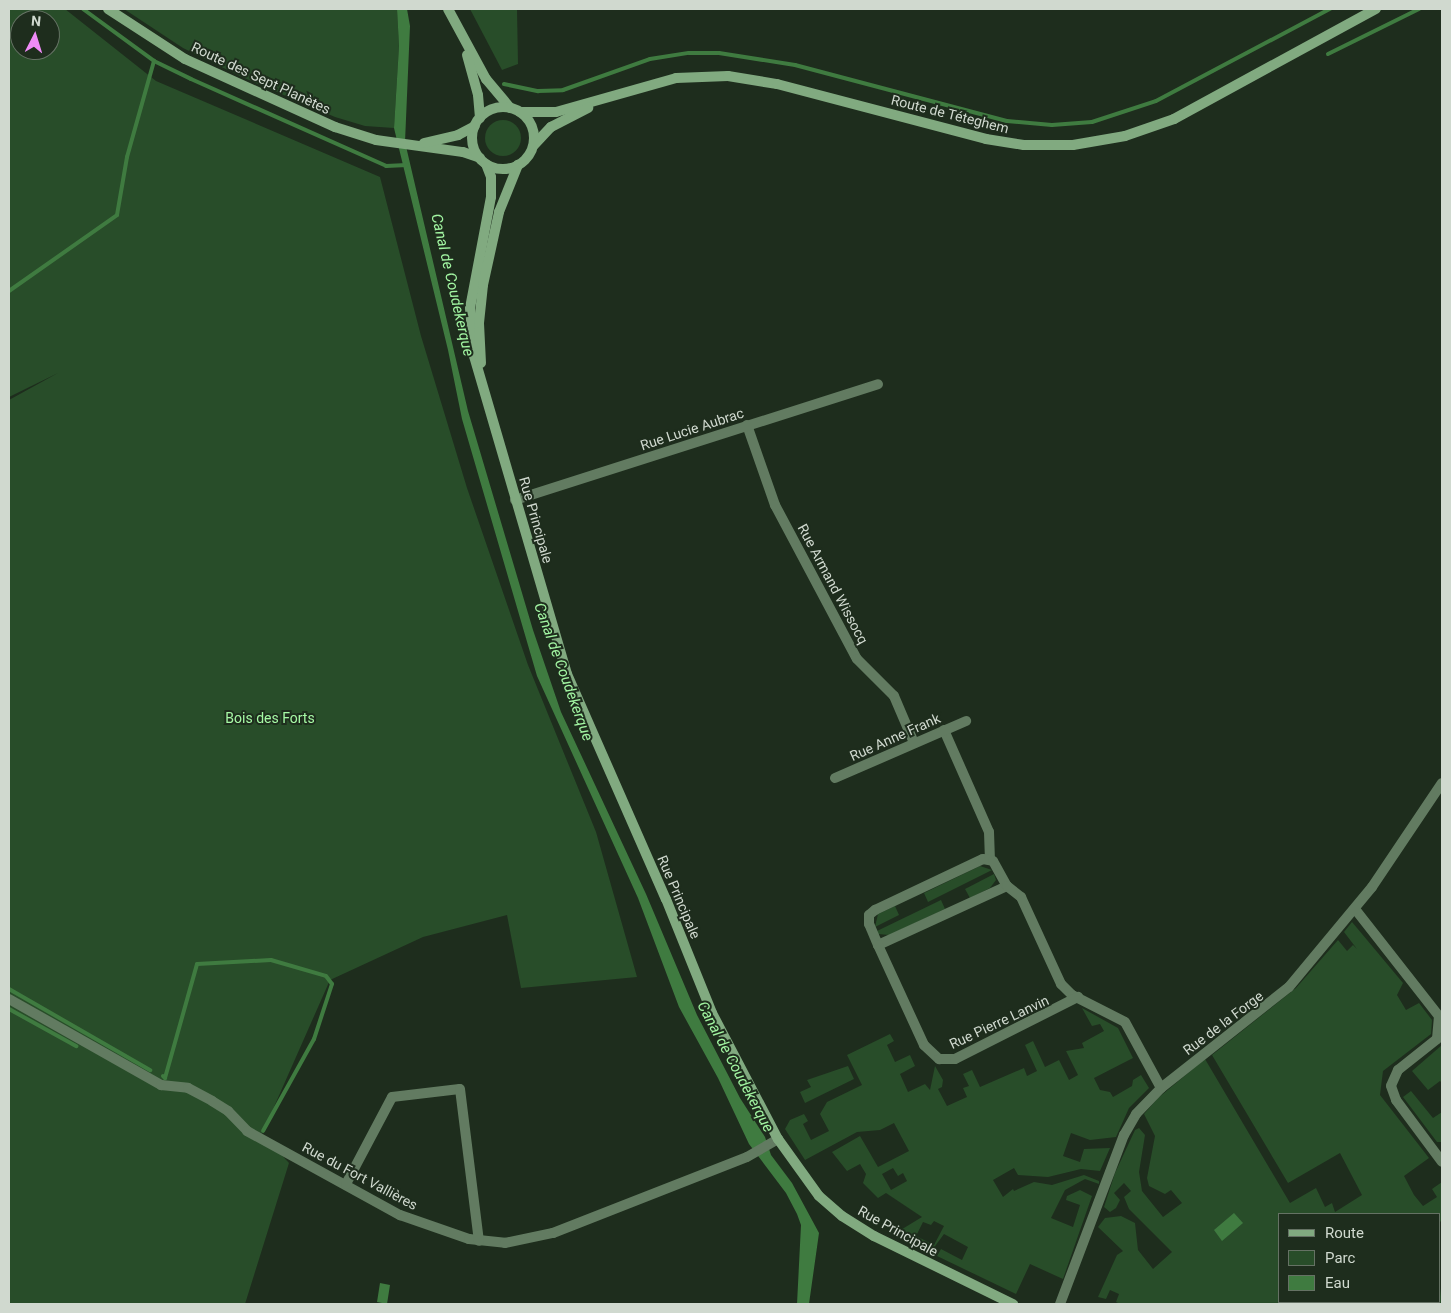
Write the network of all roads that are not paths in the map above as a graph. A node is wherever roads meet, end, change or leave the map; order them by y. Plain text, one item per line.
1 (108, 9) edge
2 (448, 9) edge
3 (1376, 9) edge
4 (458, 30) junction
5 (612, 96) junction
6 (515, 110) junction
7 (477, 122) junction
8 (414, 144) junction
9 (534, 144) junction
10 (483, 161) junction
11 (518, 166) junction
12 (482, 379) junction
13 (878, 384) dead end
14 (747, 426) junction
15 (515, 500) junction
16 (966, 721) dead end
17 (944, 730) junction
18 (914, 743) junction
19 (836, 778) dead end
20 (1442, 783) edge
21 (990, 860) junction
22 (1007, 886) junction
23 (1355, 909) junction
24 (878, 945) junction
25 (1078, 997) junction
26 (9, 999) edge
27 (1161, 1088) junction
28 (775, 1141) junction
29 (1442, 1162) edge
30 (346, 1184) junction
31 (479, 1241) junction
32 (1013, 1304) edge
33 (1060, 1304) edge

1 - 8 street, Route des Sept Planètes
2 - 4 street
3 - 5 street, Route de Téteghem
4 - 6 street
4 - 7 street
5 - 6 street, Route de Téteghem
5 - 9 street, Route de Téteghem
6 - 7 street
6 - 9 street
7 - 8 street, Route des Sept Planètes
7 - 10 street
8 - 10 street, Route des Sept Planètes
9 - 11 street
10 - 11 street
10 - 12 street, Rue Principale
11 - 12 street, Rue Principale
12 - 15 street, Rue Principale
13 - 14 street, Rue Lucie Aubrac
14 - 15 street, Rue Lucie Aubrac
14 - 18 street, Rue Armand Wissocq
15 - 28 street, Rue Principale
16 - 17 street, Rue Anne Frank
17 - 18 street, Rue Anne Frank
17 - 21 street
18 - 19 street, Rue Anne Frank
20 - 23 street, Rue de la Forge
21 - 22 street, Rue Pierre Lanvin
21 - 24 street, Rue Pierre Lanvin
22 - 24 street
22 - 25 street, Rue Pierre Lanvin
23 - 27 street, Rue de la Forge
23 - 29 street
24 - 25 street, Rue Pierre Lanvin
25 - 27 street, Rue Pierre Lanvin
26 - 30 street, Rue du Fort Vallières
27 - 33 street, Rue de la Forge
28 - 31 street, Rue du Fort Vallières
28 - 32 street, Rue Principale
30 - 31 street, Rue du Fort Vallières
30 - 31 street

